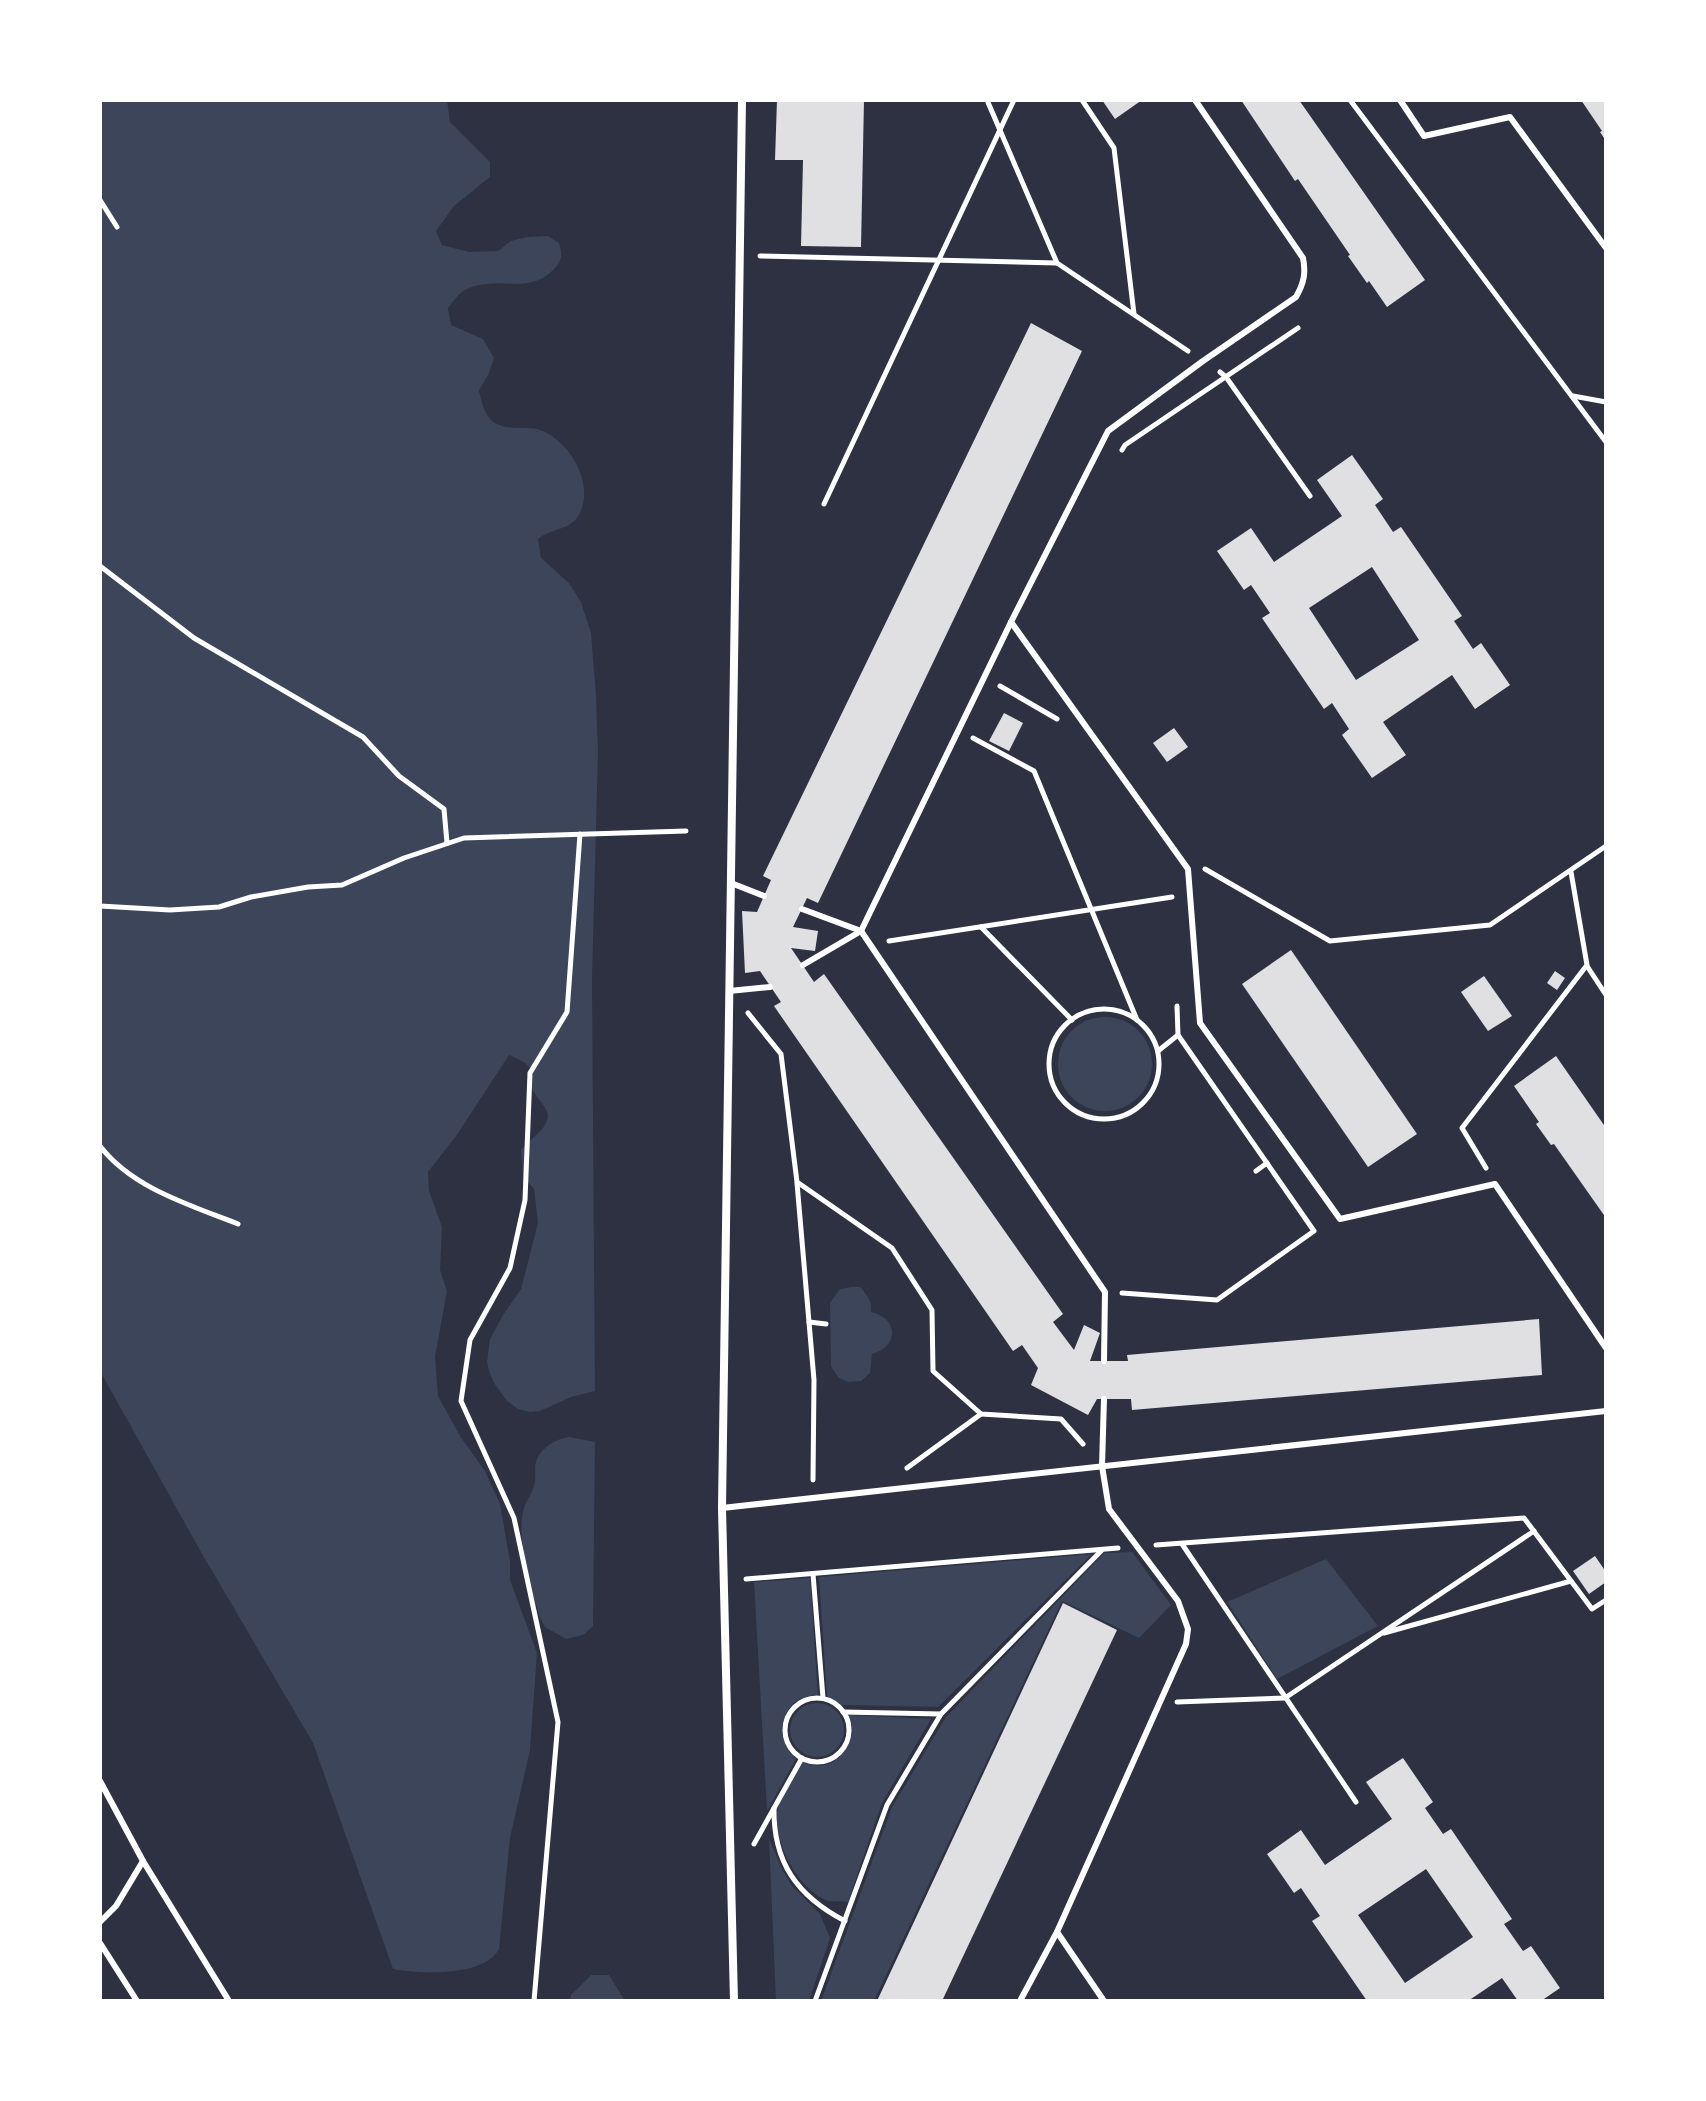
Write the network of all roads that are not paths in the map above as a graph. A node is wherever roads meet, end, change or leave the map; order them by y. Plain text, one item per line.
1 (742, 100) edge
2 (1195, 100) edge
3 (1400, 100) edge
4 (1606, 248) edge
5 (1011, 622) junction
6 (731, 883) junction
7 (764, 896) dead end
8 (802, 909) dead end
9 (861, 931) junction
10 (803, 965) dead end
11 (770, 987) dead end
12 (729, 991) junction
13 (1606, 1348) edge
14 (1104, 1361) dead end
15 (1104, 1399) dead end
16 (1606, 1411) edge
17 (1102, 1466) junction
18 (722, 1508) junction
19 (100, 1781) edge
20 (143, 1861) junction
21 (100, 1922) edge
22 (1057, 1932) junction
23 (100, 1943) edge
24 (137, 2001) edge
25 (229, 2001) edge
26 (734, 2001) edge
27 (1020, 2001) edge
28 (1104, 2001) edge

1 - 6 street
2 - 5 lane
3 - 4 lane
5 - 9 lane
5 - 13 lane
6 - 7 lane
6 - 12 street
8 - 9 lane
9 - 10 lane
9 - 14 lane
11 - 12 lane
12 - 18 street
15 - 17 lane
16 - 17 lane
17 - 18 lane
17 - 22 lane
18 - 26 street
19 - 20 lane
20 - 21 lane
20 - 25 lane
22 - 27 lane
22 - 28 lane
23 - 24 lane

